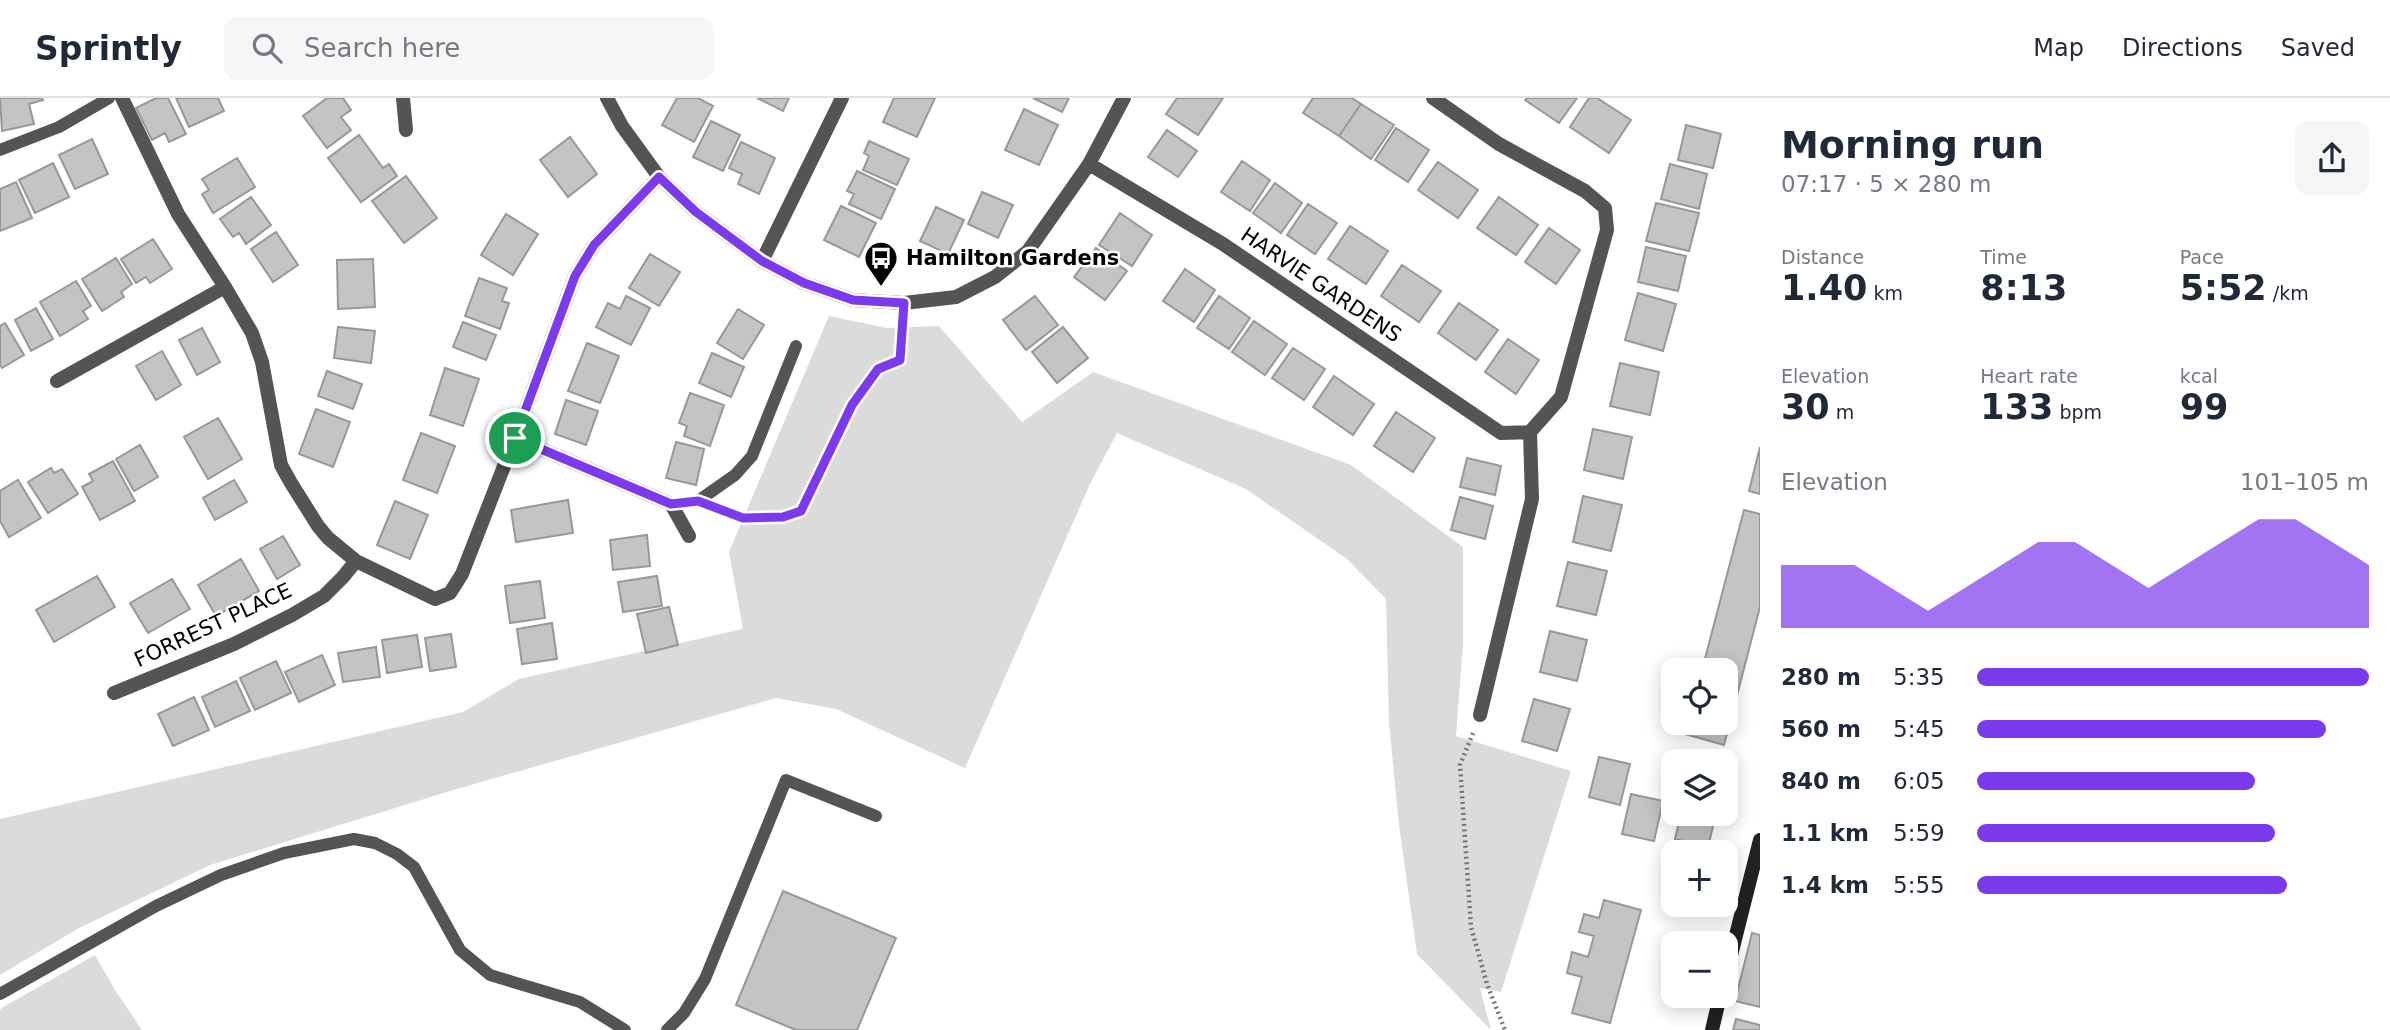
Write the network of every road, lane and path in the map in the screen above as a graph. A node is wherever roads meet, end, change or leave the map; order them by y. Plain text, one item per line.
1 (109, 98) edge
2 (122, 98) edge
3 (403, 98) edge
4 (607, 98) edge
5 (842, 98) edge
6 (1124, 98) edge
7 (1433, 98) edge
8 (407, 130) dead end
9 (0, 150) edge
10 (1089, 164) junction
11 (659, 177) junction
12 (762, 261) junction
13 (225, 287) junction
14 (904, 303) junction
15 (796, 346) dead end
16 (57, 381) dead end
17 (1530, 432) junction
18 (515, 438) junction
19 (698, 501) junction
20 (671, 504) junction
21 (689, 536) dead end
22 (356, 561) junction
23 (114, 693) dead end
24 (1480, 715) joint
25 (876, 816) dead end
26 (1760, 840) edge
27 (1737, 931) edge
28 (0, 995) edge
29 (1717, 1008) edge
30 (625, 1030) edge
31 (667, 1030) edge
32 (1505, 1030) edge
33 (1712, 1030) edge

1 - 9 lane
2 - 13 street
3 - 8 street
4 - 11 street
5 - 12 street
6 - 10 street
7 - 17 street
10 - 14 street
10 - 17 street, HARVIE GARDENS
11 - 12 street
11 - 18 street
12 - 14 street
13 - 16 street
13 - 22 street
14 - 19 path
15 - 19 lane
17 - 24 street
18 - 20 street
18 - 22 street
19 - 20 lane
20 - 21 street
22 - 23 street, FORREST PLACE
24 - 32 path
25 - 31 lane
26 - 27 main road
28 - 30 lane
29 - 33 main road

